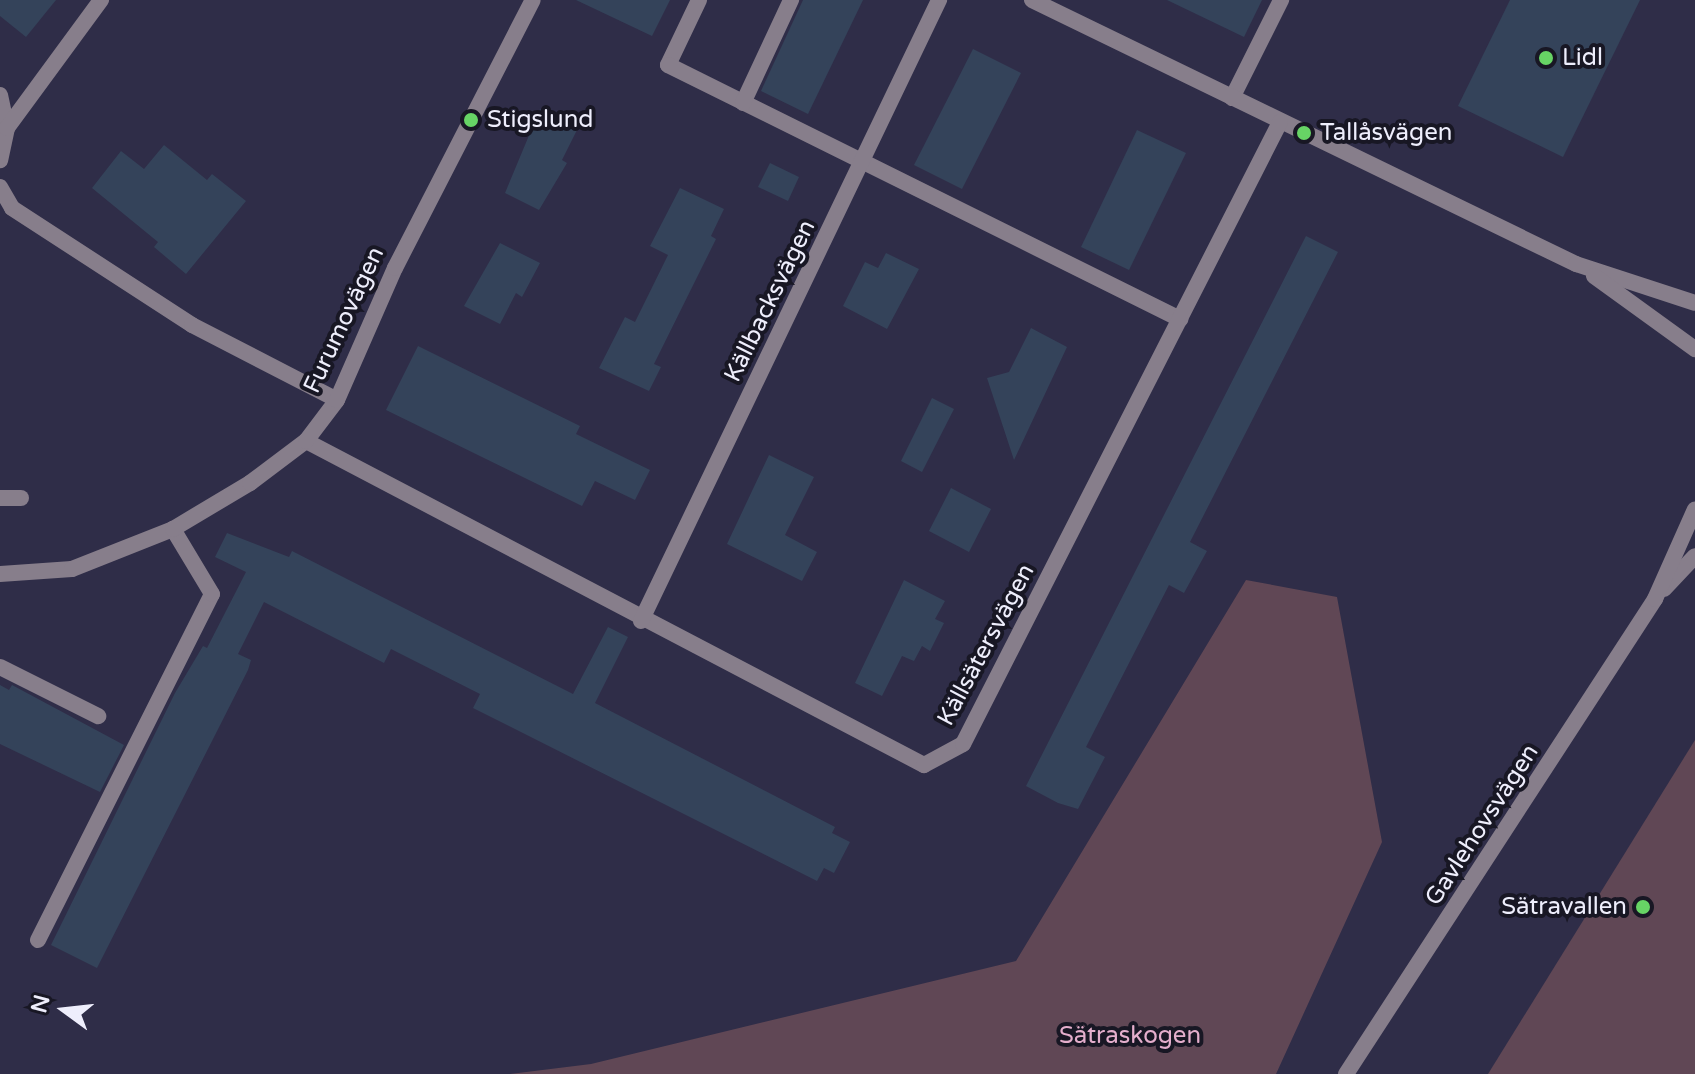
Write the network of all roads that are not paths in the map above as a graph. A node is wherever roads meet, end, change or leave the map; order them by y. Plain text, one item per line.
1 (101, 0) edge
2 (533, 0) edge
3 (699, 0) edge
4 (791, 0) edge
5 (939, 0) edge
6 (1032, 0) edge
7 (1281, 0) edge
8 (0, 95) edge
9 (1232, 98) junction
10 (743, 103) junction
11 (1280, 122) junction
12 (7, 128) junction
13 (0, 160) edge
14 (864, 161) junction
15 (0, 187) edge
16 (1576, 264) junction
17 (1695, 303) edge
18 (1180, 319) junction
19 (1695, 349) edge
20 (337, 400) junction
21 (306, 441) junction
22 (0, 498) edge
23 (21, 498) dead end
24 (1695, 509) edge
25 (173, 529) junction
26 (1695, 556) edge
27 (0, 574) edge
28 (1655, 599) junction
29 (641, 621) junction
30 (0, 667) edge
31 (98, 716) dead end
32 (38, 940) dead end
33 (1346, 1074) edge

1 - 12 street
2 - 20 street, Furumovägen
3 - 10 street
4 - 10 street
5 - 14 street, Källbacksvägen
6 - 9 street
7 - 9 street
8 - 12 street
9 - 11 street
10 - 14 street
11 - 16 street
11 - 18 street, Källsätersvägen
12 - 13 street
14 - 18 street
14 - 29 street, Källbacksvägen
15 - 20 street
16 - 17 street
16 - 19 street
18 - 29 street, Källsätersvägen
20 - 21 street, Furumovägen
21 - 25 street, Furumovägen
21 - 29 street, Källsätersvägen
22 - 23 street
24 - 28 street, Gavlehovsvägen
25 - 27 street, Furumovägen
25 - 32 street
26 - 28 street, Gavlehovsvägen
28 - 33 street, Gavlehovsvägen
30 - 31 street

